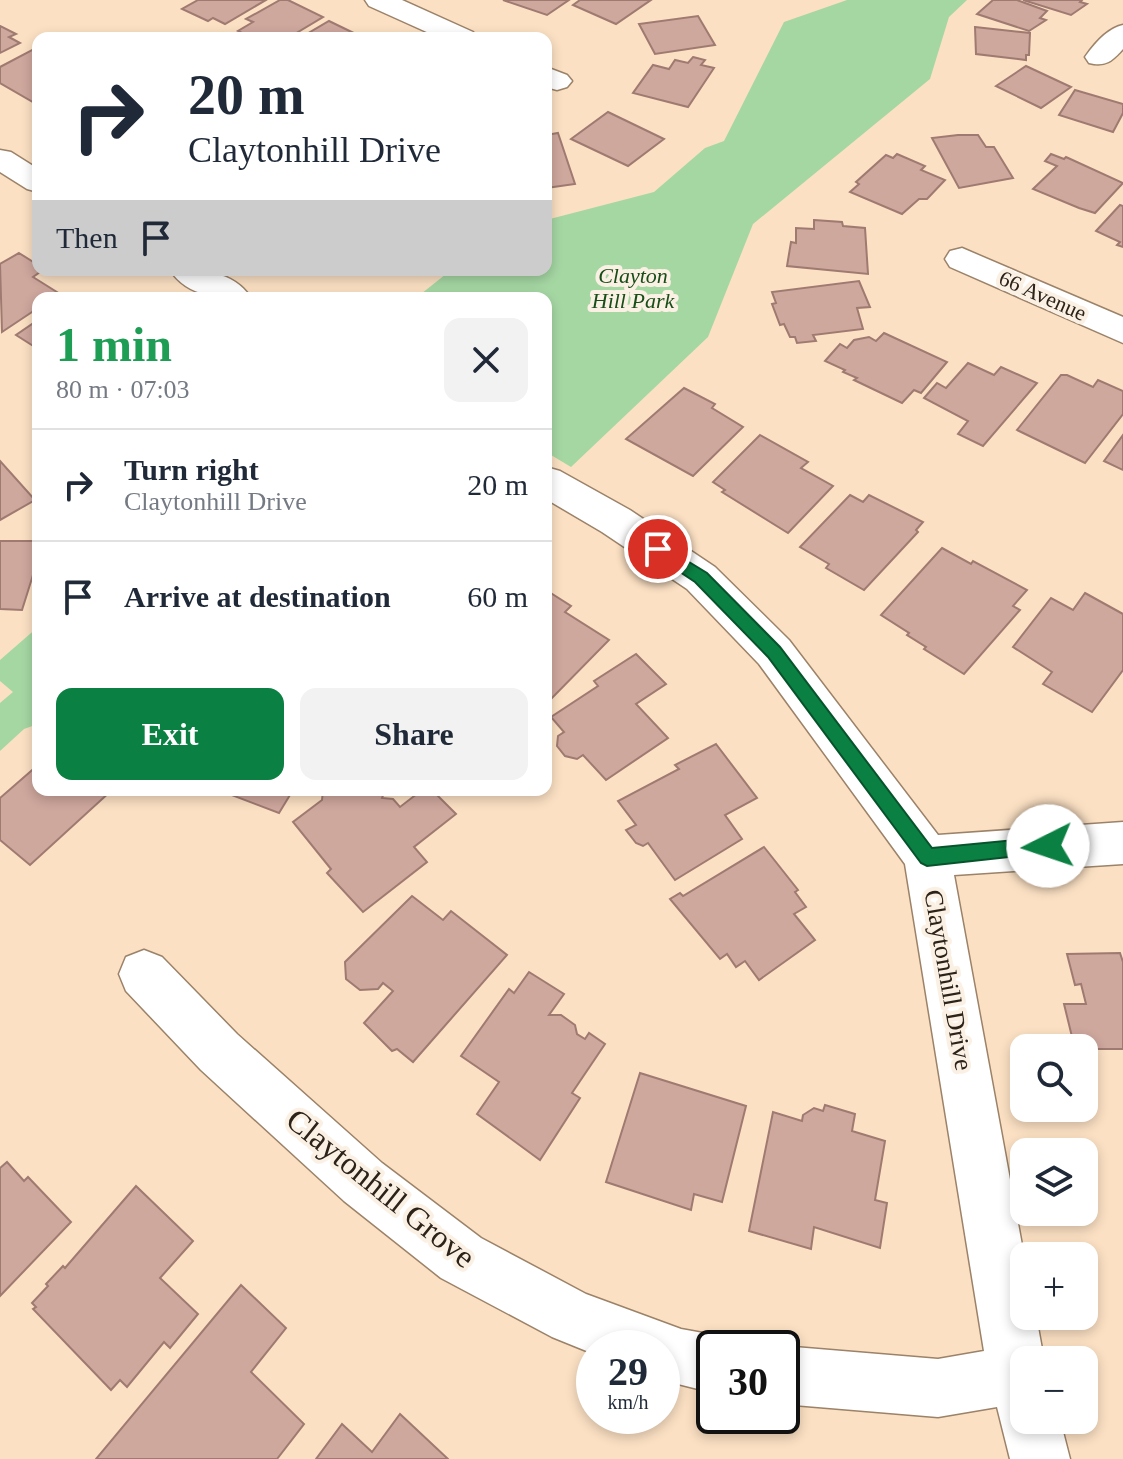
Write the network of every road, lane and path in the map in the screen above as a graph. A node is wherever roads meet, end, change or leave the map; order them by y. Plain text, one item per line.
1 (379, 0) edge
2 (450, 32) edge
3 (1123, 33) edge
4 (1099, 57) dead end
5 (0, 159) edge
6 (32, 178) edge
7 (962, 259) dead end
8 (197, 276) edge
9 (224, 292) edge
10 (1123, 331) edge
11 (552, 484) edge
12 (1123, 843) edge
13 (927, 857) junction
14 (144, 974) dead end
15 (607, 1330) edge
16 (1014, 1346) edge
17 (800, 1376) edge
18 (1010, 1396) edge
19 (1033, 1434) edge
20 (1040, 1459) edge

1 - 2 street
3 - 4 street
5 - 6 street
7 - 10 street, 66 Avenue
8 - 9 street
11 - 13 street, Claytonhill Drive
12 - 13 street
13 - 16 street, Claytonhill Drive
14 - 15 street, Claytonhill Grove
17 - 18 street
19 - 20 street, Claytonhill Drive

